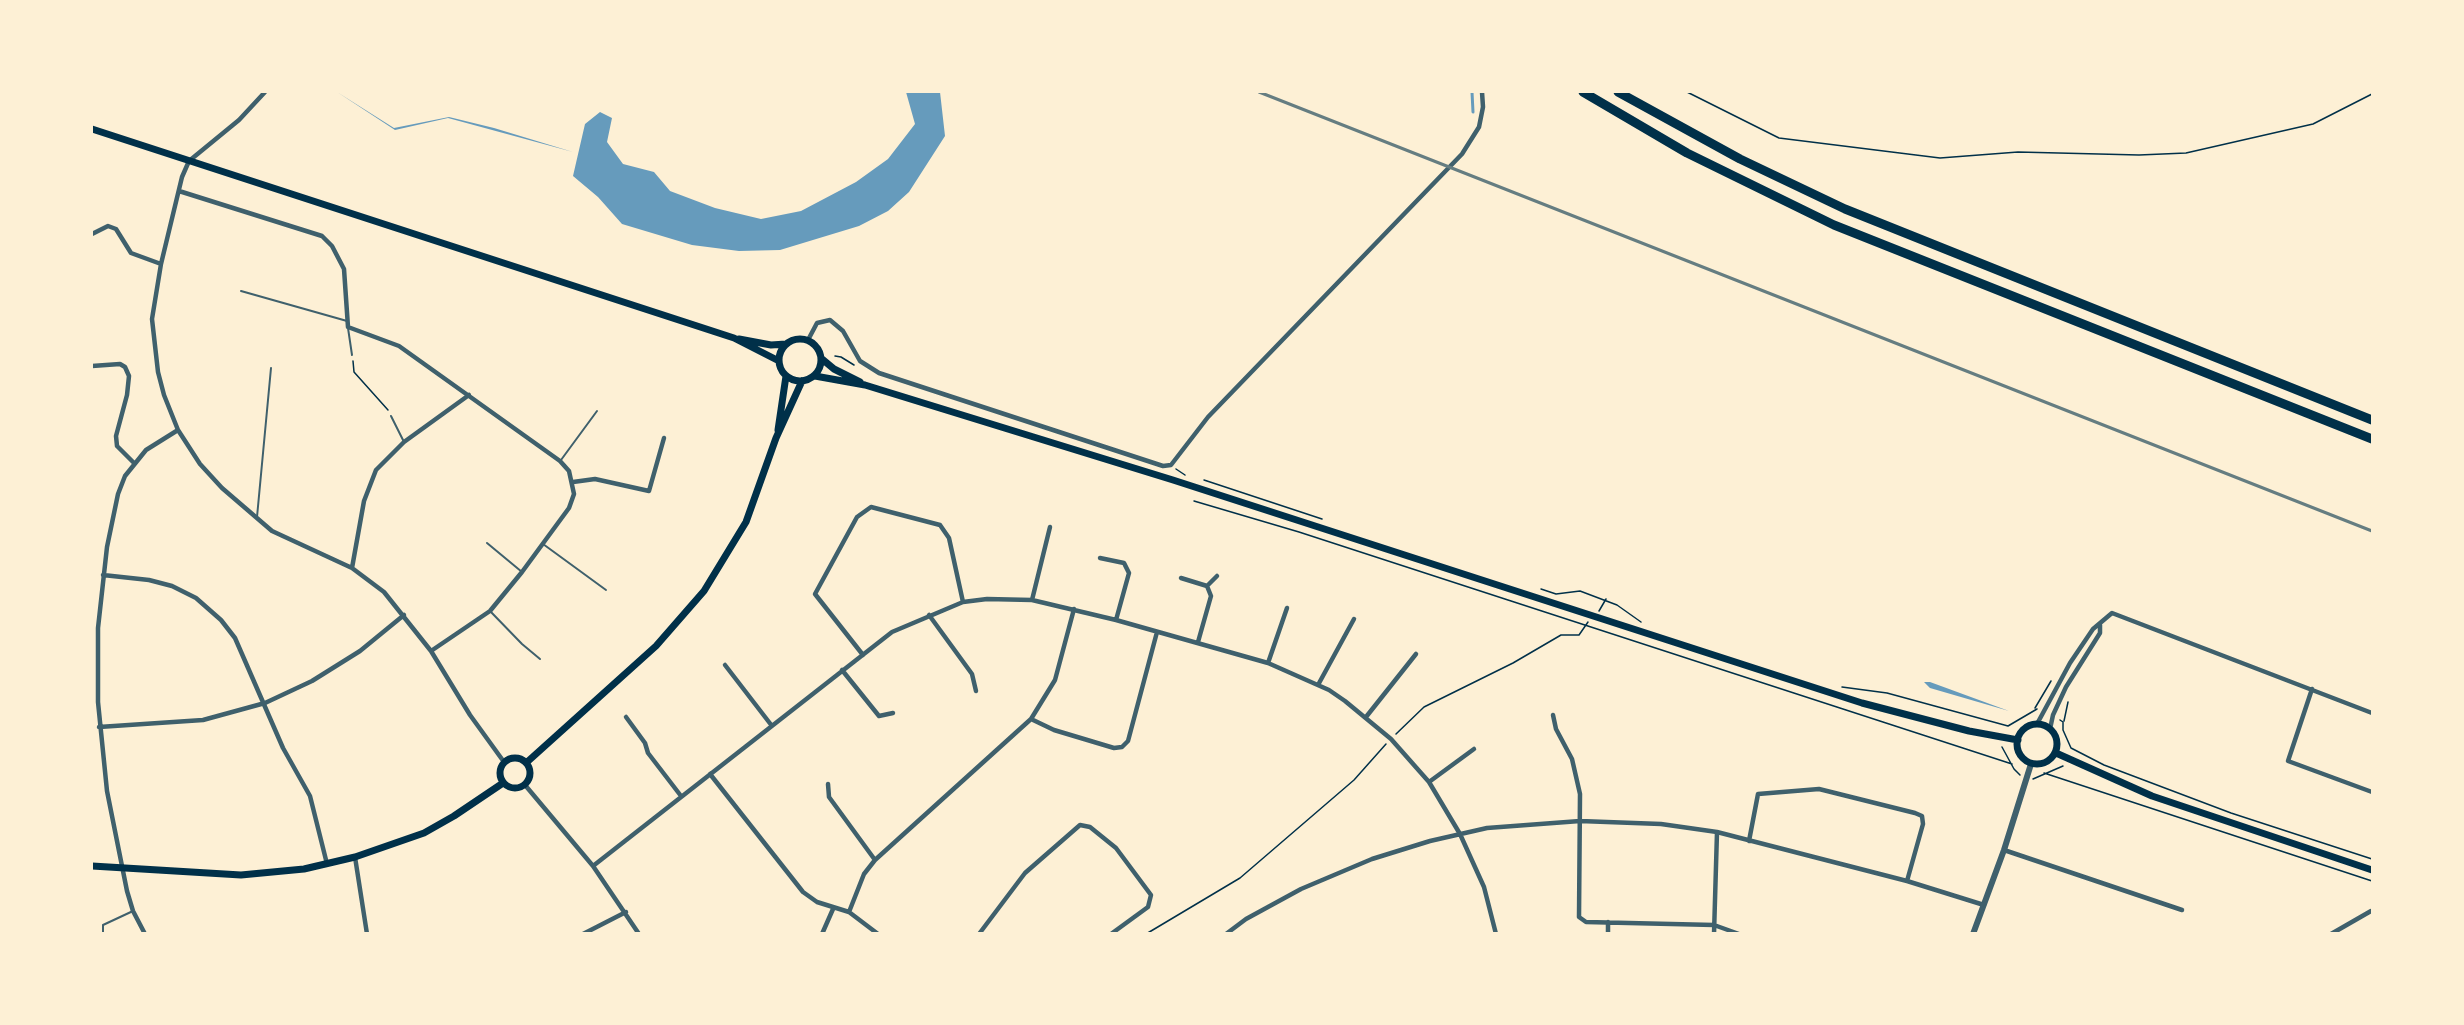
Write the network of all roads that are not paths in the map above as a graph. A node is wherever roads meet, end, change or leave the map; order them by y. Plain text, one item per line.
1 (265, 92) edge
2 (1482, 92) edge
3 (1583, 92) edge
4 (1618, 92) edge
5 (92, 129) edge
6 (189, 161) junction
7 (179, 191) junction
8 (92, 234) edge
9 (161, 264) junction
10 (241, 291) dead end
11 (347, 324) junction
12 (734, 338) junction
13 (808, 340) junction
14 (786, 344) junction
15 (352, 355) road end
16 (822, 359) junction
17 (779, 361) junction
18 (92, 366) edge
19 (271, 368) dead end
20 (786, 376) junction
21 (815, 376) junction
22 (802, 381) junction
23 (865, 385) junction
24 (469, 395) junction
25 (597, 411) dead end
26 (391, 416) road end
27 (2373, 420) edge
28 (178, 430) junction
29 (664, 438) dead end
30 (776, 438) junction
31 (2373, 439) edge
32 (404, 442) junction
33 (560, 461) junction
34 (134, 463) junction
35 (573, 482) junction
36 (257, 518) junction
37 (1050, 527) dead end
38 (487, 543) dead end
39 (543, 544) junction
40 (1100, 558) dead end
41 (352, 568) junction
42 (522, 572) junction
43 (103, 575) junction
44 (1217, 576) dead end
45 (1181, 578) dead end
46 (1207, 586) junction
47 (606, 590) dead end
48 (1032, 600) junction
49 (963, 602) junction
50 (1287, 608) dead end
51 (1074, 609) junction
52 (490, 611) junction
53 (404, 615) junction
54 (929, 615) junction
55 (1354, 619) dead end
56 (1116, 620) junction
57 (2100, 625) junction
58 (1157, 632) junction
59 (1198, 642) junction
60 (431, 651) junction
61 (1416, 654) dead end
62 (862, 655) junction
63 (540, 658) dead end
64 (1268, 663) junction
65 (725, 665) dead end
66 (842, 670) junction
67 (1318, 685) junction
68 (2312, 690) junction
69 (975, 691) dead end
70 (265, 703) junction
71 (893, 713) dead end
72 (2373, 713) edge
73 (1553, 715) dead end
74 (626, 717) dead end
75 (1366, 717) junction
76 (1031, 719) junction
77 (2037, 724) junction
78 (772, 726) junction
79 (99, 727) junction
80 (2050, 729) junction
81 (2018, 740) junction
82 (1474, 749) dead end
83 (2056, 753) junction
84 (504, 762) junction
85 (526, 763) junction
86 (2031, 764) junction
87 (710, 774) junction
88 (1429, 782) junction
89 (503, 783) junction
90 (828, 784) dead end
91 (525, 785) junction
92 (2373, 792) edge
93 (681, 796) junction
94 (1580, 821) junction
95 (1717, 832) junction
96 (1460, 834) junction
97 (1749, 840) junction
98 (2004, 850) junction
99 (355, 858) junction
100 (875, 860) junction
101 (327, 864) junction
102 (92, 866) edge
103 (593, 866) junction
104 (122, 867) junction
105 (2373, 870) edge
106 (1907, 881) junction
107 (1984, 904) junction
108 (833, 909) junction
109 (2182, 910) dead end
110 (133, 911) junction
111 (2371, 911) dead end
112 (626, 912) junction
113 (849, 912) junction
114 (1608, 922) junction
115 (1714, 925) junction
116 (103, 933) edge
117 (146, 933) edge
118 (368, 933) edge
119 (583, 933) edge
120 (639, 933) edge
121 (822, 933) edge
122 (878, 933) edge
123 (979, 933) edge
124 (1111, 933) edge
125 (1226, 933) edge
126 (1496, 933) edge
127 (1608, 933) edge
128 (1714, 933) edge
129 (1739, 933) edge
130 (1972, 933) edge
131 (2331, 933) edge

1 - 6 street
2 - 13 street
3 - 31 highway
4 - 27 highway
5 - 6 main road
6 - 7 street
6 - 12 main road
7 - 9 street
7 - 11 street
8 - 9 street
9 - 28 street
10 - 11 lane
11 - 15 lane
11 - 24 street
12 - 14 main road
12 - 17 main road
13 - 14 main road
13 - 16 main road
14 - 17 main road
16 - 21 main road
16 - 23 main road
17 - 20 main road
18 - 34 street
19 - 36 lane
20 - 22 main road
20 - 30 main road
21 - 22 main road
21 - 23 main road
22 - 30 main road
23 - 81 main road
24 - 32 street
24 - 33 street
25 - 33 lane
26 - 32 lane
28 - 34 street
28 - 36 street
29 - 35 street
30 - 85 main road
32 - 41 street
33 - 35 street
34 - 43 street
35 - 39 street
36 - 41 street
37 - 48 street
38 - 42 lane
39 - 42 street
39 - 47 lane
40 - 56 street
41 - 53 street
42 - 52 street
43 - 70 street
43 - 79 street
44 - 46 street
45 - 46 street
46 - 59 street
48 - 49 street
48 - 51 street
49 - 54 street
49 - 62 street
50 - 64 street
51 - 56 street
51 - 76 street
52 - 60 street
52 - 63 lane
53 - 60 street
53 - 70 street
54 - 62 street
54 - 69 street
55 - 67 street
56 - 58 street
57 - 68 street
57 - 77 street
57 - 80 street
58 - 59 street
58 - 76 street
59 - 64 street
60 - 84 street
61 - 75 street
62 - 66 street
64 - 67 street
65 - 78 street
66 - 71 street
66 - 78 street
67 - 75 street
68 - 72 street
68 - 92 street
70 - 79 street
70 - 101 street
73 - 94 street
74 - 93 street
75 - 88 street
76 - 100 street
77 - 80 main road
77 - 81 main road
78 - 87 street
79 - 104 street
80 - 83 main road
81 - 86 main road
82 - 88 street
83 - 86 main road
83 - 105 main road
84 - 85 main road
84 - 89 main road
85 - 91 main road
86 - 98 street
87 - 93 street
87 - 108 street
88 - 96 street
89 - 91 main road
89 - 99 main road
90 - 100 street
91 - 103 street
93 - 103 street
94 - 95 street
94 - 96 street
94 - 114 street
95 - 97 street
95 - 115 street
96 - 125 street
96 - 126 street
97 - 106 street
97 - 106 street
98 - 107 street
98 - 109 street
99 - 101 main road
99 - 118 street
100 - 113 street
101 - 104 main road
102 - 104 main road
103 - 112 street
104 - 110 street
106 - 107 street
107 - 130 street
108 - 113 street
108 - 121 street
110 - 116 lane
110 - 117 street
111 - 131 street
112 - 119 street
112 - 120 street
113 - 122 street
114 - 115 street
114 - 127 street
115 - 128 street
115 - 129 street
123 - 124 street

